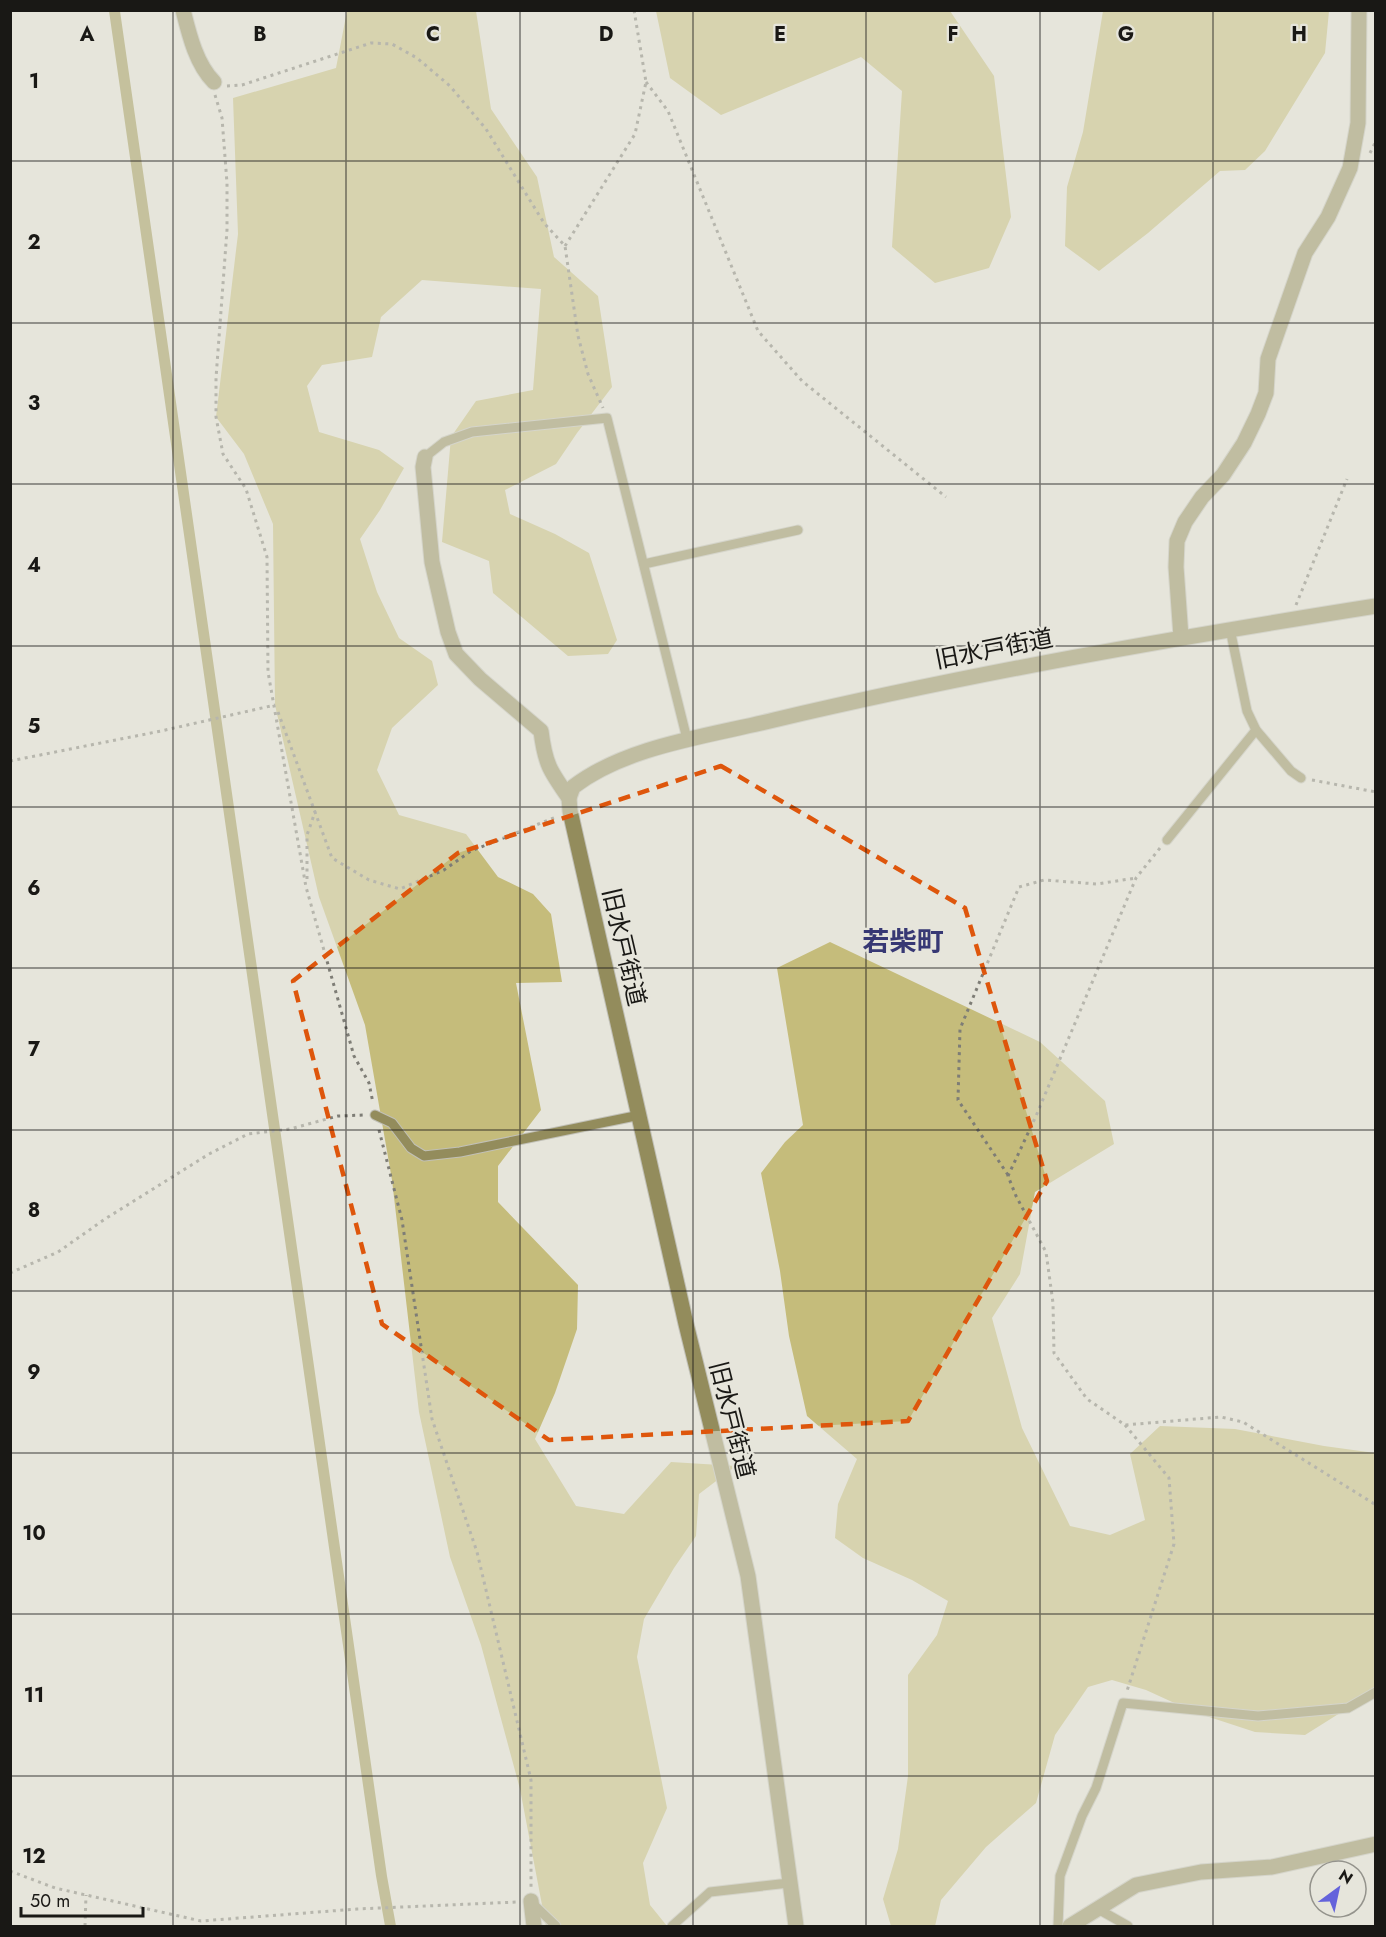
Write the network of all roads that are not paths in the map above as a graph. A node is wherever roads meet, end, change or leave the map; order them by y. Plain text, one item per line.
1 (183, 10) edge
2 (1359, 10) edge
3 (214, 82) road end
4 (425, 457) joint
5 (798, 530) dead end
6 (644, 564) junction
7 (1376, 606) edge
8 (1230, 629) junction
9 (1181, 637) junction
10 (1256, 730) junction
11 (687, 739) junction
12 (1301, 777) road end
13 (570, 805) junction
14 (1167, 840) road end
15 (375, 1115) road end
16 (640, 1115) junction
17 (1376, 1692) edge
18 (1376, 1844) edge
19 (789, 1883) junction
20 (531, 1901) joint
21 (1098, 1909) junction
22 (534, 1926) edge
23 (556, 1926) edge
24 (672, 1926) edge
25 (796, 1926) edge
26 (1058, 1926) edge
27 (1070, 1926) edge
28 (1128, 1926) edge

1 - 3 street
2 - 9 street
4 - 6 lane
4 - 13 street
5 - 6 lane
6 - 11 lane
7 - 8 street, 旧水戸街道
8 - 9 street, 旧水戸街道
8 - 10 lane
9 - 11 street, 旧水戸街道
10 - 12 lane
10 - 14 lane
11 - 13 street, 旧水戸街道
13 - 16 street, 旧水戸街道
15 - 16 lane
16 - 19 street, 旧水戸街道
17 - 26 lane
18 - 21 street
19 - 24 lane
19 - 25 street, 旧水戸街道
20 - 22 street
20 - 23 lane
21 - 27 street
21 - 28 lane

